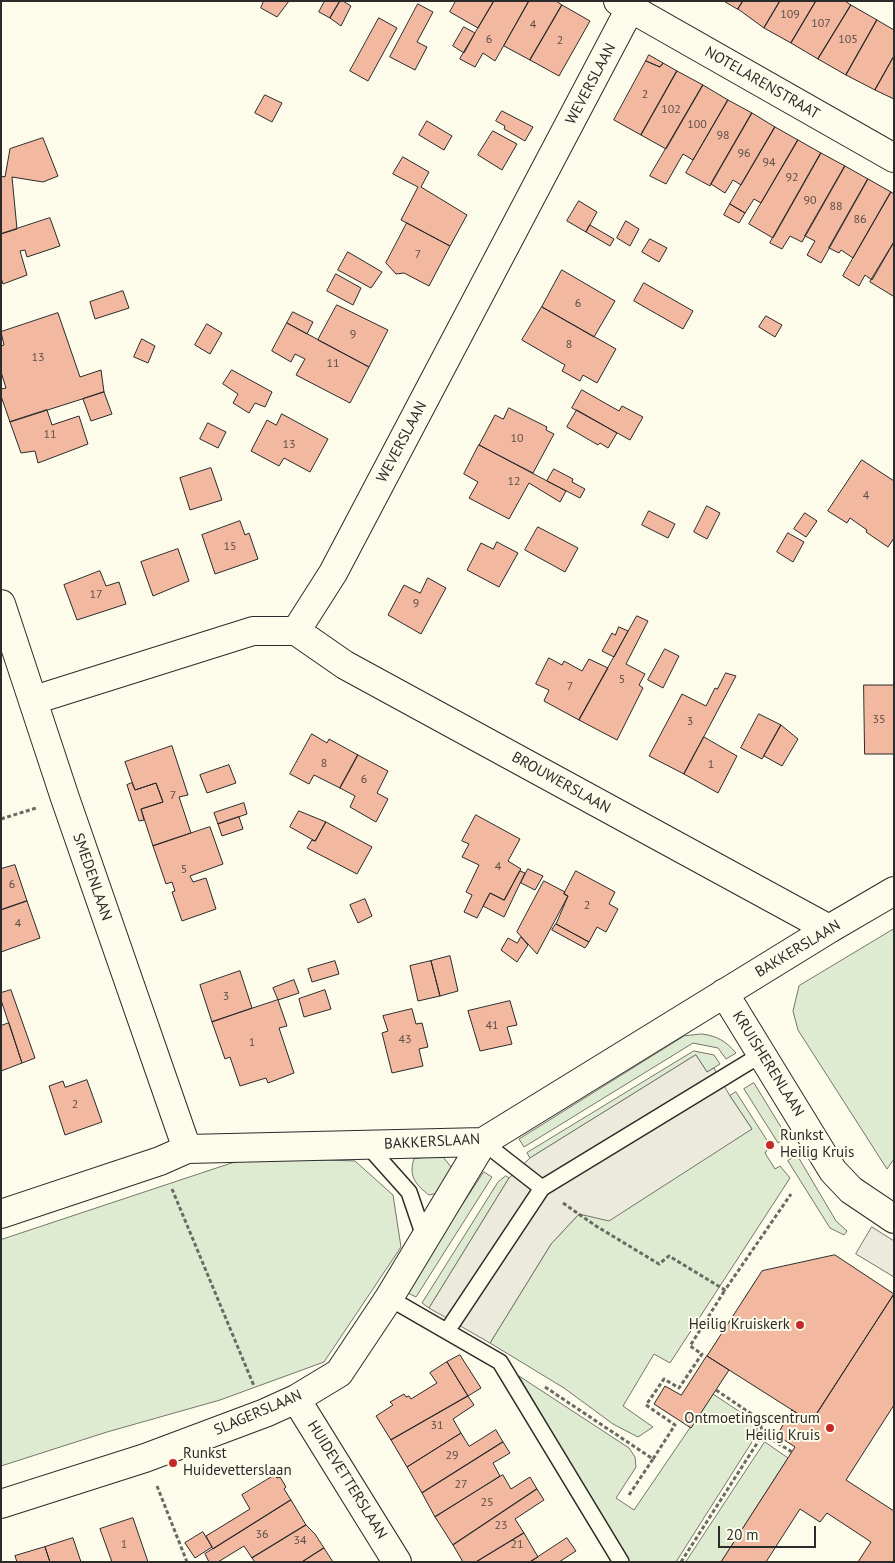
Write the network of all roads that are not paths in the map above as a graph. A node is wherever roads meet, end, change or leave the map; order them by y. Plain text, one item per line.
1 (628, 4) edge
2 (894, 158) edge
3 (1, 604) edge
4 (296, 631) junction
5 (34, 700) junction
6 (894, 891) edge
7 (829, 929) junction
8 (724, 994) junction
9 (762, 1054) junction
10 (483, 1142) junction
11 (367, 1145) junction
12 (187, 1149) junction
13 (542, 1188) junction
14 (1, 1214) edge
15 (894, 1219) edge
16 (425, 1239) junction
17 (389, 1298) junction
18 (447, 1331) junction
19 (296, 1399) junction
20 (1, 1504) edge
21 (397, 1562) edge
22 (621, 1562) edge

1 - 2 street, NOTELARENSTRAAT
1 - 4 street, WEVERSLAAN
3 - 5 street, SMEDENLAAN
4 - 5 street
4 - 7 street, BROUWERSLAAN
5 - 12 street, SMEDENLAAN
6 - 7 street, BAKKERSLAAN
7 - 8 street, BAKKERSLAAN
8 - 9 street, KRUISHERENLAAN
8 - 10 street, BAKKERSLAAN
9 - 13 lane
9 - 15 street, KRUISHERENLAAN
10 - 11 street, BAKKERSLAAN
10 - 13 lane
10 - 16 street, SLAGERSLAAN
11 - 12 street, BAKKERSLAAN
11 - 16 lane
12 - 14 street, BAKKERSLAAN
13 - 18 lane
16 - 17 street, SLAGERSLAAN
17 - 18 lane
17 - 19 street, SLAGERSLAAN
18 - 22 lane
19 - 20 street, SLAGERSLAAN
19 - 21 street, HUIDEVETTERSLAAN

